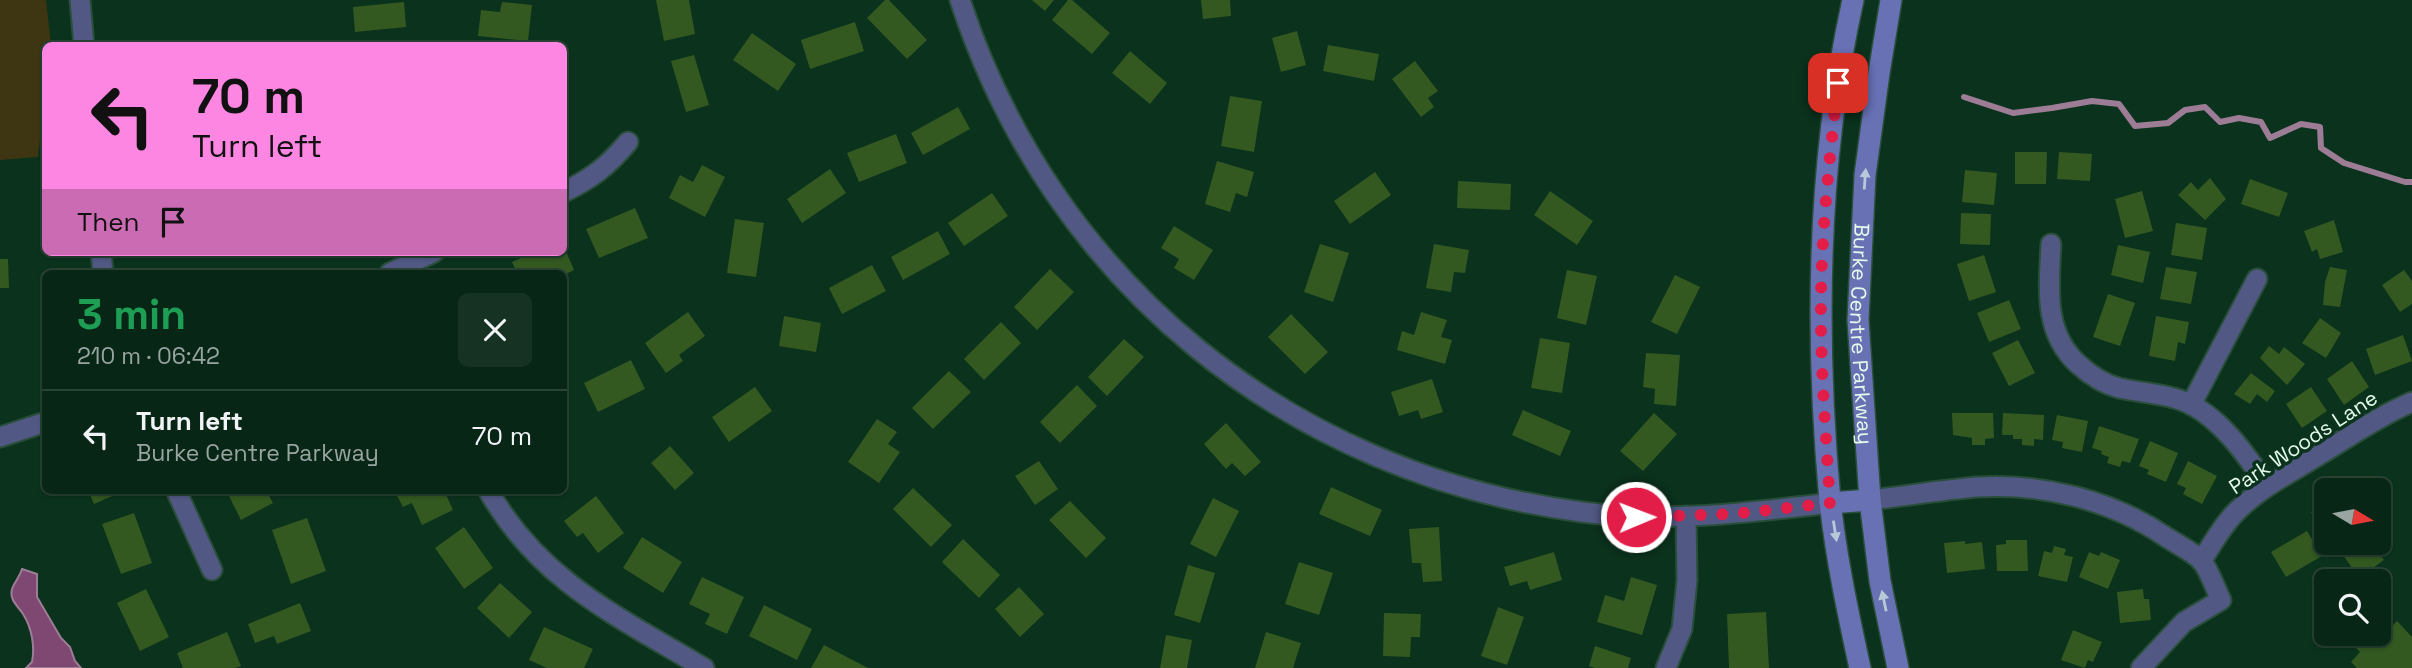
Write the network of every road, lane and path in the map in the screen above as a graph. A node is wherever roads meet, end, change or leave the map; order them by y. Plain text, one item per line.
1 (80, 0) edge
2 (960, 0) edge
3 (1853, 0) edge
4 (1891, 0) edge
5 (84, 42) edge
6 (628, 142) dead end
7 (567, 191) edge
8 (2051, 244) dead end
9 (426, 256) edge
10 (396, 270) edge
11 (2257, 279) dead end
12 (2412, 402) edge
13 (2191, 405) junction
14 (42, 423) edge
15 (0, 437) edge
16 (2268, 486) junction
17 (178, 494) edge
18 (491, 494) edge
19 (1870, 500) junction
20 (1830, 503) junction
21 (1686, 516) junction
22 (2201, 561) junction
23 (212, 570) dead end
24 (704, 668) edge
25 (1666, 668) edge
26 (1860, 668) edge
27 (1898, 668) edge
28 (2141, 668) edge

1 - 5 street
2 - 21 street
3 - 20 main road, Burke Centre Parkway
19 -> 4 main road, Burke Centre Parkway
6 - 7 street
8 - 13 street
9 - 10 street
11 - 13 street
12 - 16 street, Park Woods Lane
13 - 16 street
14 - 15 street
16 - 22 street, Park Woods Lane
17 - 23 street
18 - 24 street
19 - 20 main road
19 - 22 street
27 -> 19 main road, Burke Centre Parkway
20 - 21 street
20 -> 26 main road, Burke Centre Parkway
21 - 25 street
22 - 28 street

